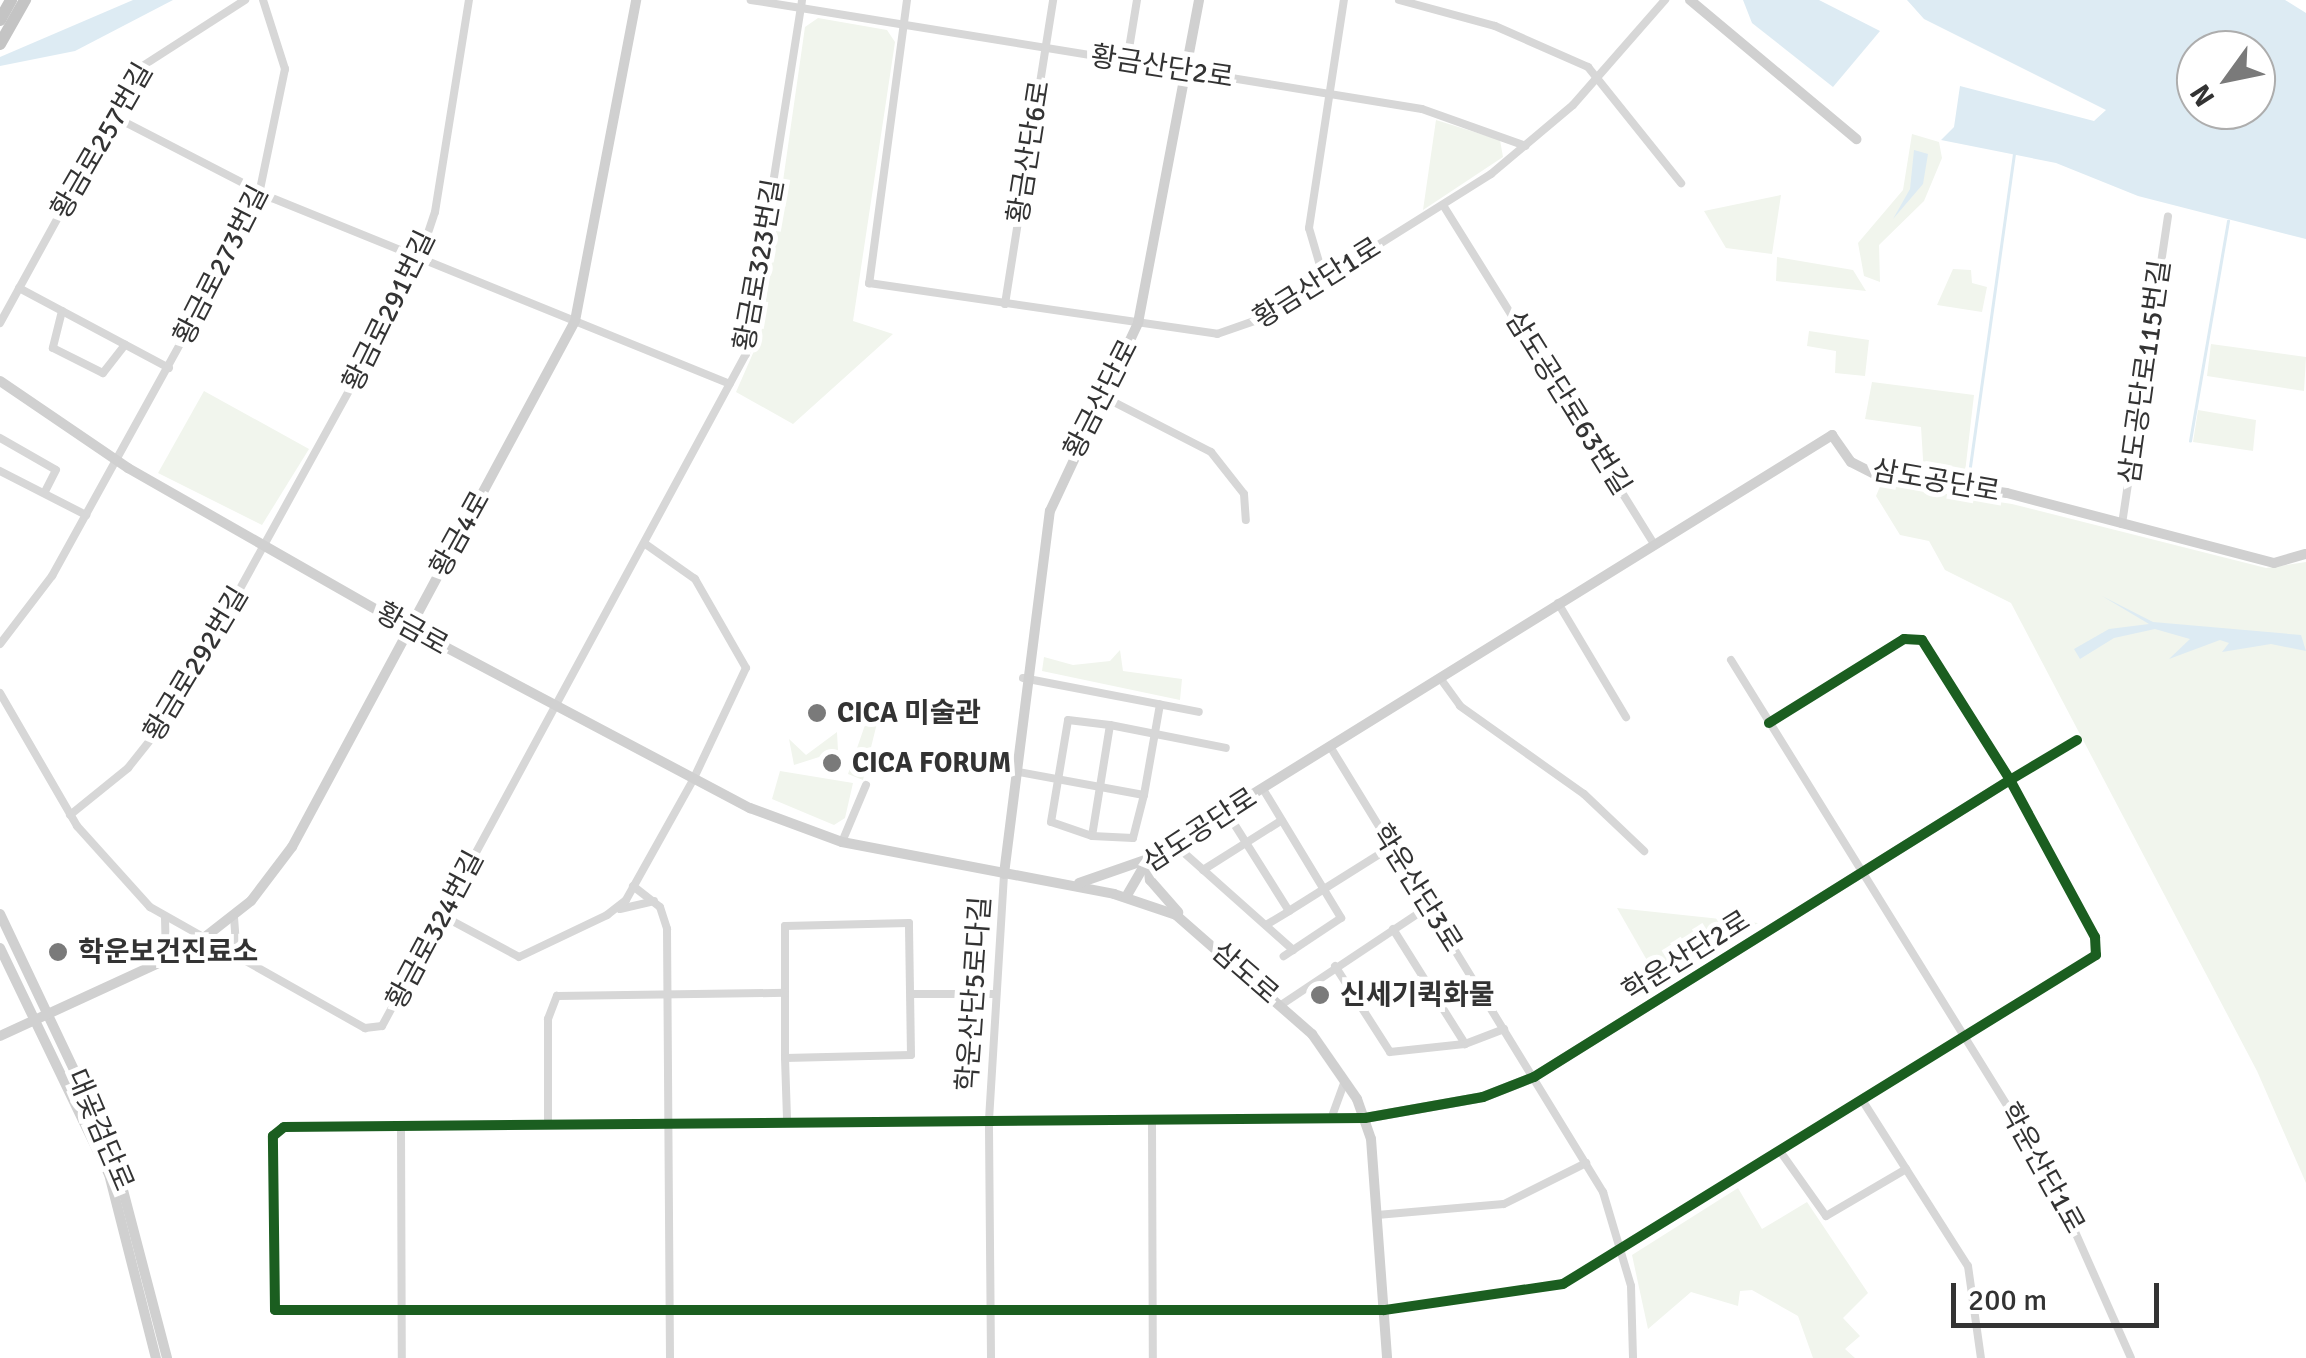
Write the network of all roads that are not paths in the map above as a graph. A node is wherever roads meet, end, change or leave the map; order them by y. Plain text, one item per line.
1 (12, 0) edge
2 (25, 0) edge
3 (245, 0) edge
4 (263, 0) edge
5 (470, 0) edge
6 (636, 0) edge
7 (751, 0) edge
8 (906, 0) edge
9 (1054, 0) edge
10 (1136, 0) edge
11 (1199, 0) edge
12 (1344, 0) edge
13 (1399, 0) edge
14 (1665, 0) edge
15 (1690, 0) edge
16 (801, 4) edge
17 (0, 20) edge
18 (902, 24) junction
19 (3, 40) edge
20 (1046, 48) junction
21 (1126, 61) junction
22 (1187, 70) junction
23 (1600, 78) junction
24 (1329, 94) junction
25 (113, 116) junction
26 (1856, 139) dead end
27 (1526, 146) junction
28 (1681, 182) dead end
29 (261, 194) junction
30 (1443, 205) junction
31 (2168, 216) dead end
32 (421, 258) junction
33 (1324, 279) junction
34 (19, 288) junction
35 (1005, 304) junction
36 (62, 312) junction
37 (575, 322) junction
38 (0, 323) edge
39 (1138, 323) junction
40 (125, 345) junction
41 (169, 368) junction
42 (0, 381) edge
43 (730, 384) junction
44 (1106, 398) junction
45 (0, 438) edge
46 (117, 461) junction
47 (0, 471) edge
48 (46, 492) junction
49 (86, 515) junction
50 (1246, 520) dead end
51 (2122, 528) junction
52 (644, 543) junction
53 (266, 544) junction
54 (1654, 544) junction
55 (2306, 554) edge
56 (1558, 602) junction
57 (410, 628) junction
58 (0, 644) edge
59 (1731, 660) dead end
60 (1024, 678) junction
61 (1440, 678) junction
62 (0, 693) edge
63 (1160, 704) junction
64 (555, 707) junction
65 (1199, 712) dead end
66 (1626, 717) dead end
67 (1769, 722) junction
68 (1110, 725) junction
69 (1154, 734) junction
70 (2077, 740) dead end
71 (1226, 748) dead end
72 (1330, 748) junction
73 (1013, 771) junction
74 (1058, 779) junction
75 (693, 780) junction
76 (2010, 780) junction
77 (866, 785) dead end
78 (1100, 787) junction
79 (1263, 789) junction
80 (1144, 795) junction
81 (1226, 812) junction
82 (70, 815) junction
83 (1282, 820) junction
84 (1092, 836) junction
85 (842, 842) junction
86 (1246, 842) junction
87 (1173, 843) junction
88 (1391, 847) junction
89 (1644, 851) dead end
90 (1148, 859) junction
91 (1203, 870) junction
92 (640, 874) junction
93 (1004, 874) junction
94 (1860, 874) junction
95 (1063, 884) junction
96 (633, 886) junction
97 (1325, 889) junction
98 (1126, 897) junction
99 (650, 898) junction
100 (1428, 907) junction
101 (616, 910) junction
102 (1288, 911) junction
103 (0, 914) edge
104 (443, 916) junction
105 (234, 917) junction
106 (166, 918) junction
107 (1266, 925) junction
108 (1393, 929) junction
109 (1199, 934) junction
110 (203, 940) junction
111 (0, 948) edge
112 (1293, 950) junction
113 (1284, 956) dead end
114 (238, 959) junction
115 (166, 960) junction
116 (1334, 966) junction
117 (786, 993) junction
118 (667, 994) junction
119 (912, 994) junction
120 (993, 994) junction
121 (1281, 1005) junction
122 (47, 1012) junction
123 (35, 1018) junction
124 (1504, 1028) junction
125 (0, 1036) edge
126 (1966, 1039) junction
127 (1465, 1044) junction
128 (785, 1058) junction
129 (1343, 1074) junction
130 (1534, 1077) junction
131 (1864, 1103) junction
132 (1365, 1118) junction
133 (668, 1119) junction
134 (788, 1119) junction
135 (1331, 1119) junction
136 (989, 1120) junction
137 (1152, 1121) junction
138 (548, 1123) junction
139 (401, 1128) junction
140 (1782, 1154) junction
141 (1586, 1163) junction
142 (1906, 1169) junction
143 (1377, 1215) junction
144 (1624, 1251) junction
145 (1384, 1310) junction
146 (670, 1312) junction
147 (1152, 1312) junction
148 (991, 1313) junction
149 (401, 1316) junction
150 (156, 1358) edge
151 (168, 1358) edge
152 (402, 1358) edge
153 (670, 1358) edge
154 (991, 1358) edge
155 (1152, 1358) edge
156 (1387, 1358) edge
157 (1633, 1358) edge
158 (1981, 1358) edge
159 (2131, 1358) edge

1 - 17 highway
2 - 19 highway
3 - 25 street, 황금로257번길
4 - 29 street, 황금로273번길
5 - 32 street, 황금로291번길
6 - 37 street, 황금4로
7 - 16 street
8 - 18 street, 황금산단1로
9 - 20 street, 황금산단6로
10 - 21 street
11 - 22 street, 황금산단로
12 - 24 street
13 - 23 street
14 - 23 street, 황금산단1로
15 - 26 street
16 - 18 street, 황금산단2로
16 - 43 street, 황금로323번길
18 - 20 street, 황금산단2로
18 - 35 street, 황금산단1로
20 - 21 street, 황금산단2로
20 - 35 street, 황금산단6로
21 - 22 street, 황금산단2로
22 - 24 street, 황금산단2로
22 - 39 street, 황금산단로
23 - 27 street, 황금산단1로
23 - 28 street
24 - 27 street, 황금산단2로
24 - 33 street
25 - 29 street
25 - 34 street, 황금로257번길
27 - 30 street, 황금산단1로
29 - 32 street
29 - 41 street, 황금로273번길
30 - 33 street, 황금산단1로
30 - 54 street, 삼도공단로63번길
31 - 51 street, 삼도공단로115번길
32 - 37 street
32 - 53 street, 황금로291번길
33 - 39 street, 황금산단1로
34 - 36 street
34 - 38 street, 황금로257번길
35 - 39 street, 황금산단1로
36 - 40 street
36 - 40 street
37 - 43 street
37 - 57 street, 황금4로
39 - 44 street, 황금산단로
40 - 41 street
41 - 46 street, 황금로273번길
42 - 46 street, 황금로
43 - 52 street, 황금로323번길
44 - 50 street
44 - 60 street, 황금산단로
45 - 48 street
46 - 49 street, 황금로273번길
46 - 53 street, 황금로
47 - 48 street
48 - 49 street
49 - 58 street, 황금로273번길
51 - 54 street, 삼도공단로
51 - 55 street, 삼도공단로
52 - 64 street, 황금로323번길
52 - 75 street
53 - 57 street, 황금로
53 - 82 street, 황금로292번길
54 - 56 street, 삼도공단로
56 - 61 street, 삼도공단로
56 - 66 street
57 - 64 street, 황금로
57 - 105 street, 황금4로
59 - 67 street
60 - 63 street
60 - 73 street, 황금산단로
61 - 72 street, 삼도공단로
61 - 89 street
62 - 82 street, 황금로324번길
63 - 65 street
63 - 69 street
64 - 75 street, 황금로
64 - 104 street, 황금로324번길
67 - 76 street
67 - 94 street
68 - 69 street
68 - 74 street
68 - 78 street
69 - 71 street
69 - 80 street
70 - 76 street, 학운산단2로
72 - 79 street, 삼도공단로
72 - 88 street, 학운산단3로
73 - 74 street
73 - 93 street, 황금산단로
74 - 78 street
74 - 84 street
75 - 85 street, 황금로
75 - 92 street
76 - 94 street, 학운산단2로
76 - 126 street
77 - 85 street
78 - 80 street
78 - 84 street
79 - 81 street, 삼도공단로
79 - 83 street
80 - 84 street
81 - 86 street
81 - 87 street, 삼도공단로
82 - 106 street, 황금로324번길
83 - 86 street
83 - 97 street
85 - 93 street, 삼도로
86 - 91 street
86 - 102 street
87 - 90 street, 삼도공단로
87 - 91 street
88 - 97 street
88 - 100 street, 학운산단3로
90 - 95 street
90 - 98 street, 삼도공단로
90 - 109 street
91 - 107 street
92 - 96 street
92 - 99 street
93 - 95 street, 삼도로
93 - 120 street, 학운산단5로다길
94 - 126 street, 학운산단1로
94 - 130 street, 학운산단2로
95 - 98 street, 삼도로
96 - 99 street
96 - 101 street
97 - 102 street
97 - 112 street
98 - 109 street, 삼도로
99 - 101 street
99 - 118 street
100 - 108 street
100 - 124 street, 학운산단3로
101 - 104 street
102 - 107 street
103 - 122 street, 대곶검단로
104 - 114 street, 황금로324번길
105 - 110 street, 황금4로
105 - 114 street
106 - 110 street, 황금로324번길
106 - 115 street
107 - 112 street
108 - 116 street
108 - 127 street
109 - 121 street, 삼도로
110 - 114 street, 황금로324번길
110 - 115 street, 황금4로
111 - 123 street, 대곶검단로
112 - 113 street
115 - 122 street, 황금4로
116 - 121 street
116 - 127 street
117 - 118 street
117 - 119 street
117 - 128 street
118 - 133 street
118 - 138 street
119 - 120 street
119 - 128 street
120 - 136 street, 학운산단5로다길
121 - 129 street, 삼도로
122 - 123 street
122 - 151 street, 대곶검단로
123 - 125 street
123 - 150 street, 대곶검단로
124 - 127 street
124 - 130 street, 학운산단3로
126 - 131 street
126 - 159 street, 학운산단1로
128 - 134 street
129 - 132 street, 삼도로
129 - 135 street
130 - 132 street, 학운산단2로
130 - 141 street, 학운산단3로
131 - 140 street
131 - 142 street
132 - 135 street
132 - 143 street, 삼도로
133 - 134 street
133 - 138 street
133 - 146 street
134 - 136 street
135 - 137 street
136 - 137 street
136 - 148 street, 학운산단5로다길
137 - 147 street
138 - 139 street
139 - 149 street
139 - 149 street
140 - 142 street
140 - 144 street
141 - 143 street
141 - 144 street, 학운산단3로
142 - 158 street
143 - 145 street, 삼도로
144 - 145 street
144 - 157 street, 학운산단3로
145 - 147 street
145 - 156 street, 삼도로
146 - 148 street
146 - 149 street
146 - 153 street
147 - 148 street
147 - 155 street
148 - 154 street, 학운산단5로다길
149 - 152 street

